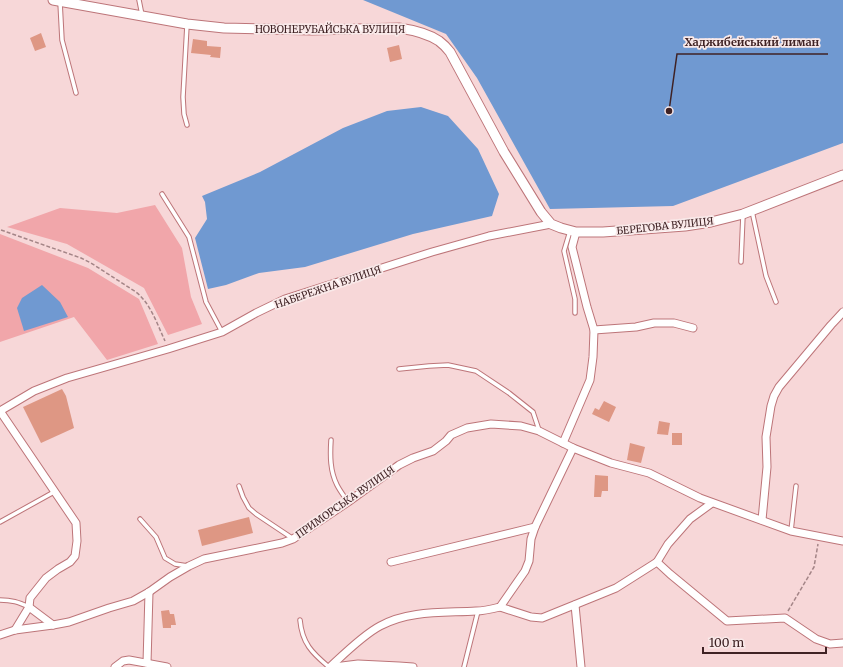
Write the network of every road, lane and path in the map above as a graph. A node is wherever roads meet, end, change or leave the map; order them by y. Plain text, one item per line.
1 (56, 0) edge
2 (139, 0) edge
3 (142, 16) junction
4 (188, 24) junction
5 (76, 93) dead end
6 (186, 125) dead end
7 (843, 175) edge
8 (162, 194) dead end
9 (752, 211) junction
10 (743, 214) junction
11 (551, 224) junction
12 (1, 230) dead end
13 (573, 231) junction
14 (742, 262) dead end
15 (776, 302) dead end
16 (843, 312) edge
17 (575, 313) dead end
18 (693, 328) dead end
19 (594, 330) junction
20 (222, 332) junction
21 (168, 349) junction
22 (399, 370) dead end
23 (0, 411) edge
24 (539, 431) junction
25 (331, 440) dead end
26 (563, 443) junction
27 (573, 448) junction
28 (239, 486) dead end
29 (796, 486) dead end
30 (55, 491) junction
31 (348, 502) junction
32 (712, 503) junction
33 (140, 519) dead end
34 (762, 520) junction
35 (0, 522) edge
36 (535, 527) junction
37 (792, 531) junction
38 (819, 536) junction
39 (293, 539) junction
40 (843, 541) edge
41 (391, 562) dead end
42 (657, 562) junction
43 (189, 566) junction
44 (149, 592) junction
45 (0, 600) edge
46 (575, 605) junction
47 (29, 607) junction
48 (500, 607) junction
49 (478, 611) junction
50 (784, 618) junction
51 (300, 620) dead end
52 (53, 625) junction
53 (15, 630) junction
54 (0, 636) edge
55 (843, 643) edge
56 (147, 663) junction
57 (114, 667) edge
58 (167, 667) edge
59 (330, 667) edge
60 (334, 667) edge
61 (413, 667) edge
62 (464, 667) edge
63 (581, 667) edge

1 - 3 street, НОВОНЕРУБАЙСЬКА ВУЛИЦЯ
1 - 5 lane
2 - 3 lane
3 - 4 street, НОВОНЕРУБАЙСЬКА ВУЛИЦЯ
4 - 6 lane
4 - 11 street, НОВОНЕРУБАЙСЬКА ВУЛИЦЯ
7 - 9 street, БЕРЕГОВА ВУЛИЦЯ
8 - 20 lane
9 - 10 street, БЕРЕГОВА ВУЛИЦЯ
9 - 15 lane
10 - 13 street, БЕРЕГОВА ВУЛИЦЯ
10 - 14 lane
11 - 13 street, БЕРЕГОВА ВУЛИЦЯ
11 - 20 street, НАБЕРЕЖНА ВУЛИЦЯ
12 - 21 path
13 - 17 lane
13 - 19 street
16 - 34 street
18 - 19 street
19 - 26 street
20 - 21 street, НАБЕРЕЖНА ВУЛИЦЯ
21 - 23 street, НАБЕРЕЖНА ВУЛИЦЯ
22 - 24 lane
23 - 30 street
24 - 26 street, ПРИМОРСЬКА ВУЛИЦЯ
24 - 31 street, ПРИМОРСЬКА ВУЛИЦЯ
25 - 31 lane
26 - 27 street, ПРИМОРСЬКА ВУЛИЦЯ
27 - 32 street, ПРИМОРСЬКА ВУЛИЦЯ
27 - 36 street
28 - 39 lane
29 - 37 lane
30 - 35 lane
30 - 47 street
31 - 39 street, ПРИМОРСЬКА ВУЛИЦЯ
32 - 34 street, ПРИМОРСЬКА ВУЛИЦЯ
32 - 42 street
33 - 43 lane
34 - 37 street, ПРИМОРСЬКА ВУЛИЦЯ
36 - 41 street
36 - 48 street
37 - 38 street, ПРИМОРСЬКА ВУЛИЦЯ
38 - 40 street, ПРИМОРСЬКА ВУЛИЦЯ
38 - 50 path
39 - 43 street, ПРИМОРСЬКА ВУЛИЦЯ
42 - 46 street
42 - 50 street
43 - 44 street, ПРИМОРСЬКА ВУЛИЦЯ
44 - 52 street, ПРИМОРСЬКА ВУЛИЦЯ
44 - 56 street
45 - 47 lane
46 - 48 street
46 - 63 street
47 - 52 street
47 - 53 street
48 - 49 street
49 - 59 street
49 - 62 lane
50 - 55 street
51 - 59 lane
52 - 53 street, ПРИМОРСЬКА ВУЛИЦЯ
53 - 54 street, ПРИМОРСЬКА ВУЛИЦЯ
56 - 57 street
56 - 58 street
60 - 61 street

